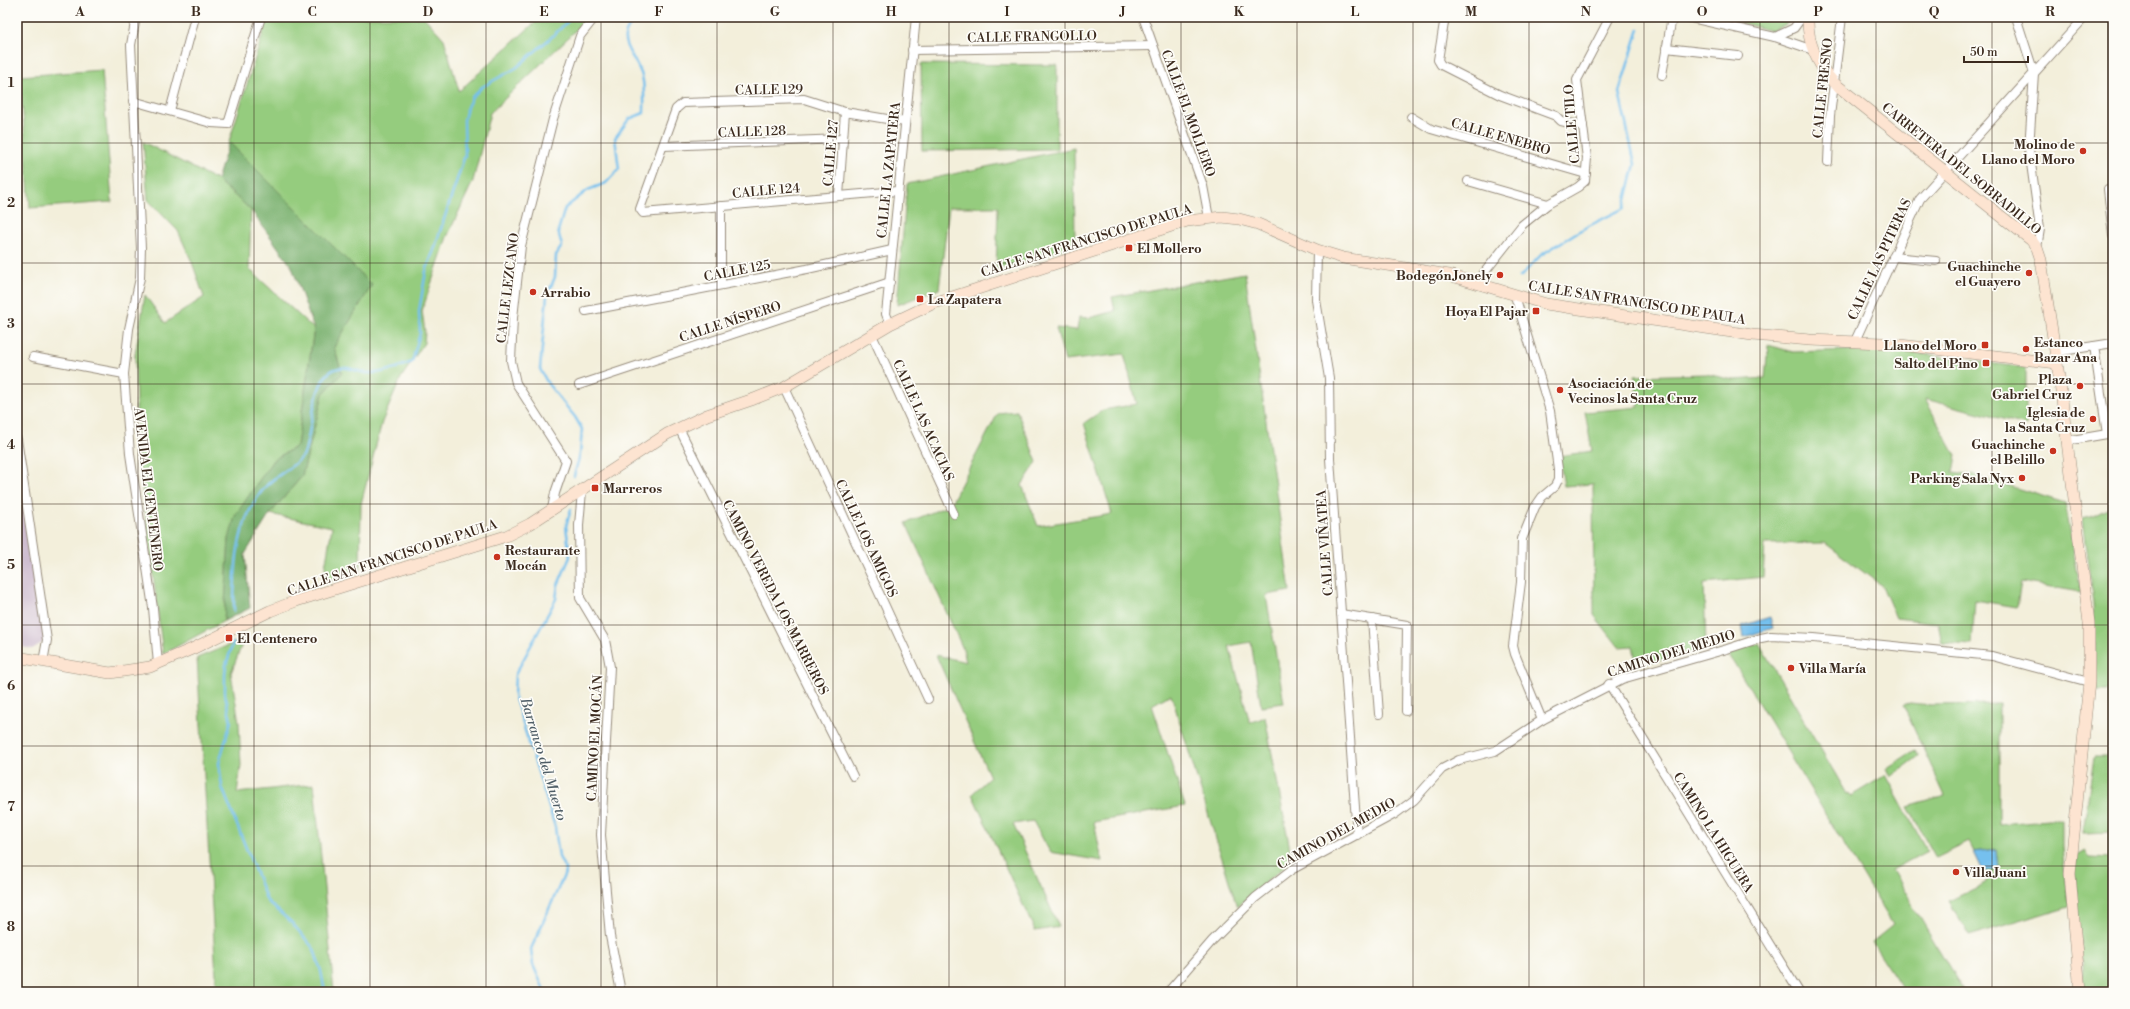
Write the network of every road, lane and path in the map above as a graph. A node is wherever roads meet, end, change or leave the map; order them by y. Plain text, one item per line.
1 (136, 17) edge
2 (195, 17) edge
3 (261, 17) edge
4 (595, 17) edge
5 (916, 17) edge
6 (1143, 17) edge
7 (1610, 17) edge
8 (1672, 17) edge
9 (1687, 17) edge
10 (1802, 17) edge
11 (1808, 17) edge
12 (1842, 17) edge
13 (2016, 17) edge
14 (2085, 17) edge
15 (1444, 23) dead end
16 (1775, 37) junction
17 (1153, 46) junction
18 (1666, 48) junction
19 (912, 50) junction
20 (1813, 50) junction
21 (1738, 56) dead end
22 (2034, 73) junction
23 (1662, 75) dead end
24 (1834, 83) junction
25 (133, 102) junction
26 (170, 111) junction
27 (846, 112) junction
28 (1411, 117) dead end
29 (905, 122) junction
30 (1583, 126) junction
31 (842, 139) junction
32 (663, 146) junction
33 (1828, 162) dead end
34 (1945, 172) junction
35 (1586, 174) junction
36 (1468, 181) dead end
37 (2108, 188) dead end
38 (897, 191) junction
39 (839, 196) junction
40 (1548, 204) junction
41 (721, 206) junction
42 (1209, 218) junction
43 (2113, 236) edge
44 (2037, 248) junction
45 (892, 250) junction
46 (1318, 250) junction
47 (1893, 257) junction
48 (1936, 261) dead end
49 (890, 282) junction
50 (1476, 283) junction
51 (721, 285) junction
52 (1515, 296) junction
53 (586, 311) dead end
54 (890, 324) junction
55 (872, 335) junction
56 (1855, 341) junction
57 (2113, 343) edge
58 (2094, 346) junction
59 (33, 358) dead end
60 (2056, 358) junction
61 (124, 374) junction
62 (579, 385) dead end
63 (784, 386) junction
64 (679, 428) junction
65 (2110, 434) edge
66 (17, 439) edge
67 (2066, 441) junction
68 (582, 491) junction
69 (552, 509) junction
70 (954, 514) dead end
71 (1341, 614) junction
72 (1372, 619) junction
73 (17, 657) edge
74 (44, 662) junction
75 (158, 664) junction
76 (2089, 682) junction
77 (1609, 684) junction
78 (928, 699) dead end
79 (1406, 711) dead end
80 (1379, 714) dead end
81 (1542, 720) junction
82 (853, 776) dead end
83 (1357, 835) junction
84 (620, 992) edge
85 (1168, 992) edge
86 (1799, 992) edge
87 (2080, 992) edge

1 - 25 street, AVENIDA EL CENTENERO
2 - 26 street
3 - 26 street
4 - 69 street, CALLE LEZCANO
5 - 19 street, CALLE LA ZAPATERA
6 - 17 street, CALLE EL MOLLERO
7 - 30 street, CALLE TILO
8 - 18 street
9 - 16 street
10 - 16 street
11 - 20 main road, CARRETERA DEL SOBRADILLO
12 - 24 street, CALLE FRESNO
13 - 22 street
14 - 22 street, CALLE LAS PITERAS
15 - 30 street
16 - 20 street
17 - 19 street, CALLE FRANGOLLO
17 - 42 street, CALLE EL MOLLERO
18 - 21 street
18 - 23 street
19 - 29 street, CALLE LA ZAPATERA
20 - 24 main road, CARRETERA DEL SOBRADILLO
22 - 34 street, CALLE LAS PITERAS
22 - 44 street
24 - 33 street, CALLE FRESNO
24 - 34 main road, CARRETERA DEL SOBRADILLO
25 - 26 street
25 - 61 street, AVENIDA EL CENTENERO
27 - 29 street, CALLE 129
27 - 31 street, CALLE 127
27 - 32 street, CALLE 129
28 - 35 street, CALLE ENEBRO
29 - 38 street, CALLE LA ZAPATERA
30 - 35 street, CALLE TILO
31 - 32 street, CALLE 128
31 - 39 street, CALLE 127
32 - 41 street, CALLE 124
34 - 44 main road, CARRETERA DEL SOBRADILLO
34 - 47 street, CALLE LAS PITERAS
35 - 40 street, CALLE TILO
36 - 40 street
37 - 43 street
38 - 39 street, CALLE 124
38 - 45 street, CALLE LA ZAPATERA
39 - 41 street, CALLE 124
40 - 50 street, CALLE TILO
41 - 51 street
42 - 46 main road, CALLE SAN FRANCISCO DE PAULA
42 - 54 main road, CALLE SAN FRANCISCO DE PAULA
44 - 60 main road, CARRETERA DEL SOBRADILLO
45 - 49 street, CALLE LA ZAPATERA
45 - 51 street, CALLE 125
46 - 50 main road, CALLE SAN FRANCISCO DE PAULA
46 - 71 street, CALLE VIÑATEA
47 - 48 street
47 - 56 street, CALLE LAS PITERAS
49 - 54 street, CALLE LA ZAPATERA
49 - 62 street, CALLE NÍSPERO
50 - 52 main road, CALLE SAN FRANCISCO DE PAULA
51 - 53 street, CALLE 125
52 - 56 main road, CALLE SAN FRANCISCO DE PAULA
52 - 81 street
54 - 55 main road, CALLE SAN FRANCISCO DE PAULA
55 - 63 main road, CALLE SAN FRANCISCO DE PAULA
55 - 70 street, CALLE LAS ACACIAS
56 - 60 main road, CALLE SAN FRANCISCO DE PAULA
57 - 58 street
58 - 60 street
58 - 65 street
59 - 61 street
60 - 67 main road, CARRETERA DEL SOBRADILLO
61 - 75 street, AVENIDA EL CENTENERO
63 - 64 main road, CALLE SAN FRANCISCO DE PAULA
63 - 78 street, CALLE LOS AMIGOS
64 - 68 main road, CALLE SAN FRANCISCO DE PAULA
64 - 82 street, CAMINO VEREDA LOS MARREROS
65 - 67 street
66 - 74 street
67 - 76 main road, CARRETERA DEL SOBRADILLO
68 - 69 main road, CALLE SAN FRANCISCO DE PAULA
68 - 84 street, CAMINO EL MOCÁN
69 - 75 main road, CALLE SAN FRANCISCO DE PAULA
71 - 72 street
71 - 83 street, CALLE VIÑATEA
72 - 79 street
72 - 80 street
73 - 74 main road, CALLE SAN FRANCISCO DE PAULA
74 - 75 main road, CALLE SAN FRANCISCO DE PAULA
76 - 77 street, CAMINO DEL MEDIO
76 - 87 main road, CARRETERA DEL SOBRADILLO
77 - 81 street, CAMINO DEL MEDIO
77 - 86 street, CAMINO LA HIGUERA
81 - 83 street, CAMINO DEL MEDIO
83 - 85 street, CAMINO DEL MEDIO

